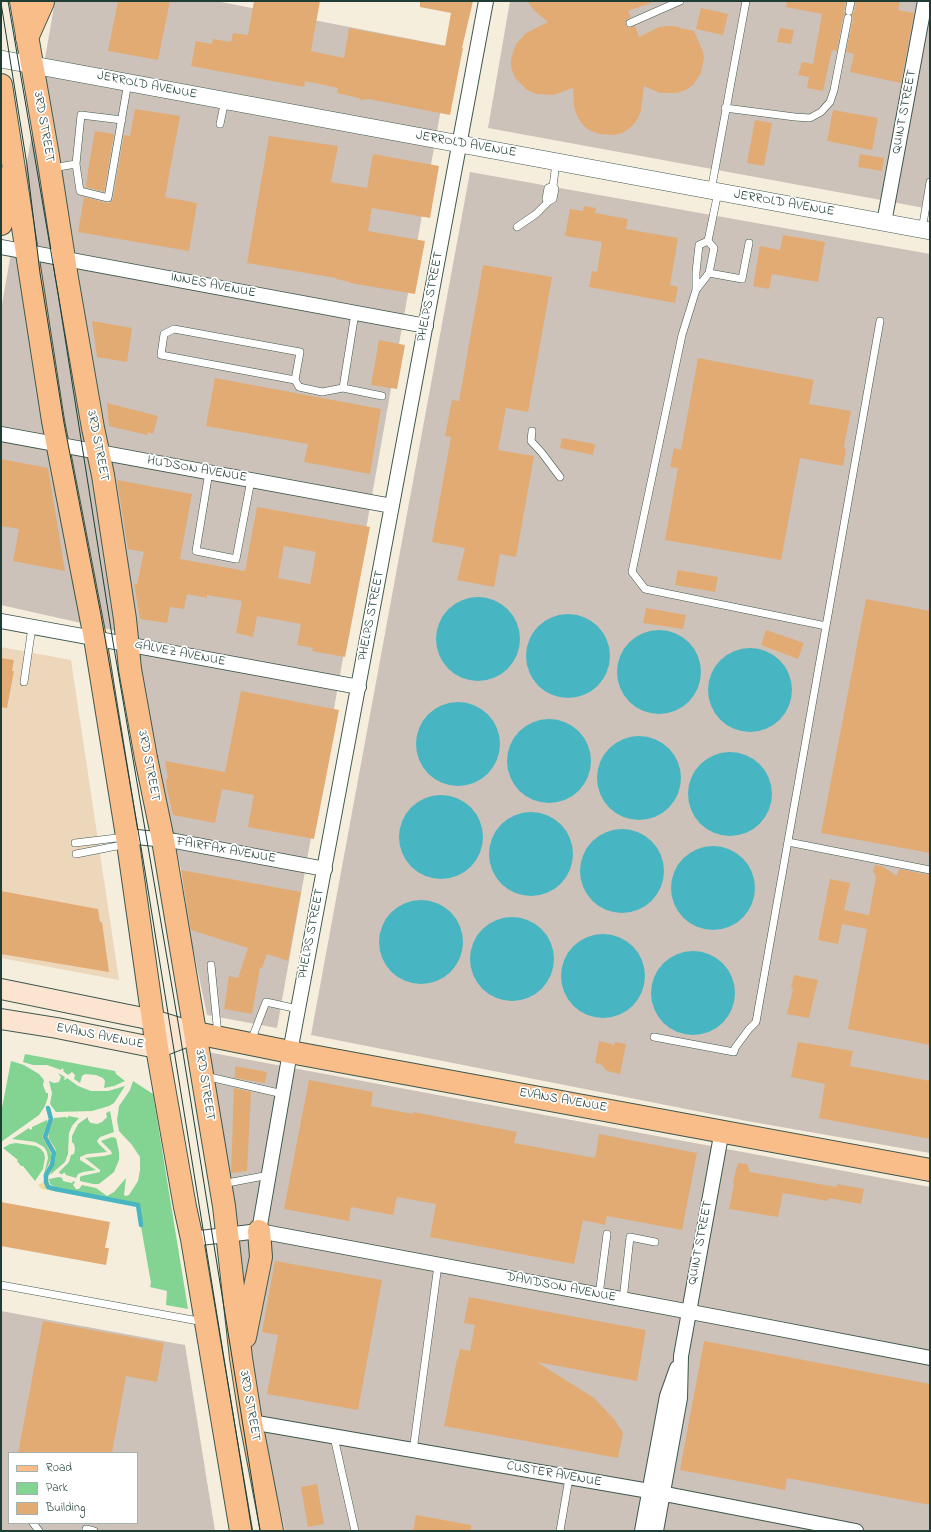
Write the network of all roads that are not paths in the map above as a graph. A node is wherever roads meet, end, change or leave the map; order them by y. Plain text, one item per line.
1 (21, 1) edge
2 (486, 1) edge
3 (680, 1) edge
4 (746, 1) edge
5 (851, 1) edge
6 (925, 1) edge
7 (43, 2) edge
8 (630, 23) dead end
9 (28, 38) junction
10 (1, 58) edge
11 (33, 65) junction
12 (128, 82) junction
13 (1, 85) edge
14 (225, 100) junction
15 (725, 108) junction
16 (122, 120) junction
17 (220, 124) dead end
18 (460, 144) junction
19 (556, 162) junction
20 (76, 164) junction
21 (10, 167) junction
22 (50, 168) junction
23 (930, 182) edge
24 (929, 190) edge
25 (714, 191) junction
26 (884, 223) junction
27 (1, 224) edge
28 (517, 227) dead end
29 (926, 231) edge
30 (708, 241) junction
31 (749, 243) dead end
32 (1, 247) edge
33 (27, 252) junction
34 (64, 259) junction
35 (708, 273) junction
36 (696, 290) junction
37 (355, 313) junction
38 (880, 321) dead end
39 (426, 326) junction
40 (295, 380) junction
41 (343, 388) junction
42 (382, 396) dead end
43 (532, 432) dead end
44 (1, 434) edge
45 (58, 444) junction
46 (98, 452) junction
47 (209, 472) junction
48 (560, 477) dead end
49 (251, 480) junction
50 (392, 506) junction
51 (1, 621) edge
52 (826, 626) junction
53 (32, 627) junction
54 (95, 638) junction
55 (128, 644) junction
56 (24, 682) dead end
57 (359, 687) junction
58 (127, 840) junction
59 (163, 840) junction
60 (788, 842) junction
61 (75, 843) dead end
62 (76, 854) dead end
63 (325, 869) junction
64 (930, 870) edge
65 (211, 965) dead end
66 (1, 988) edge
67 (298, 1009) junction
68 (1, 1019) edge
69 (153, 1020) junction
70 (196, 1033) junction
71 (218, 1037) junction
72 (654, 1038) dead end
73 (250, 1043) junction
74 (157, 1048) junction
75 (290, 1052) junction
76 (203, 1075) junction
77 (283, 1094) junction
78 (722, 1130) junction
79 (930, 1170) edge
80 (269, 1175) junction
81 (221, 1185) junction
82 (259, 1231) junction
83 (607, 1234) dead end
84 (227, 1235) junction
85 (192, 1239) junction
86 (654, 1242) dead end
87 (438, 1265) junction
88 (1, 1286) edge
89 (599, 1296) junction
90 (623, 1300) junction
91 (688, 1311) junction
92 (206, 1322) junction
93 (681, 1356) junction
94 (241, 1358) junction
95 (930, 1358) edge
96 (252, 1422) junction
97 (334, 1437) junction
98 (413, 1451) junction
99 (569, 1478) junction
100 (649, 1491) junction
101 (664, 1494) junction
102 (86, 1529) dead end
103 (94, 1531) edge
104 (241, 1531) edge
105 (272, 1531) edge
106 (355, 1531) edge
107 (560, 1531) edge
108 (642, 1531) edge
109 (656, 1531) edge
110 (856, 1531) edge

1 - 9 main road, 3RD STREET
2 - 18 street, PHELPS STREET
3 - 8 lane
4 - 15 lane
5 - 15 lane
6 - 26 street, QUINT STREET
7 - 9 main road
9 - 11 main road, 3RD STREET
10 - 11 street, JERROLD AVENUE
11 - 12 street, JERROLD AVENUE
11 - 22 main road, 3RD STREET
12 - 14 street, JERROLD AVENUE
12 - 16 lane
13 - 21 main road
14 - 17 lane
14 - 18 street, JERROLD AVENUE
15 - 25 lane
16 - 20 lane
16 - 20 lane
18 - 19 street, JERROLD AVENUE
18 - 39 street, PHELPS STREET
19 - 25 street, JERROLD AVENUE
19 - 28 lane
20 - 22 lane
21 - 27 main road
21 - 33 main road
22 - 34 main road, 3RD STREET
23 - 24 lane
24 - 29 lane
25 - 26 street, JERROLD AVENUE
25 - 30 lane
26 - 29 street, JERROLD AVENUE
30 - 35 lane
30 - 36 lane
31 - 35 lane
32 - 33 street, INNES AVENUE
33 - 34 street, INNES AVENUE
33 - 45 main road
34 - 37 street, INNES AVENUE
34 - 46 main road, 3RD STREET
35 - 36 lane
36 - 52 lane
37 - 39 street, INNES AVENUE
37 - 41 lane
38 - 52 lane
39 - 50 street, PHELPS STREET
40 - 40 lane
40 - 41 lane
41 - 42 lane
43 - 48 lane
44 - 45 street, HUDSON AVENUE
45 - 46 street, HUDSON AVENUE
45 - 54 main road
46 - 47 street, HUDSON AVENUE
46 - 55 main road, 3RD STREET
47 - 49 street, HUDSON AVENUE
47 - 49 lane
49 - 50 street, HUDSON AVENUE
50 - 57 street, PHELPS STREET
51 - 53 street, GALVEZ AVENUE
52 - 60 lane
53 - 54 street, GALVEZ AVENUE
53 - 56 lane
54 - 55 street, GALVEZ AVENUE
54 - 58 main road
55 - 57 street, GALVEZ AVENUE
55 - 59 main road, 3RD STREET
57 - 63 street, PHELPS STREET
58 - 59 street, FAIRFAX AVENUE
58 - 61 lane
58 - 62 lane
58 - 69 main road
59 - 63 street, FAIRFAX AVENUE
59 - 70 main road, 3RD STREET
60 - 64 lane
60 - 72 lane
63 - 67 street, PHELPS STREET
65 - 71 lane
66 - 69 main road, EVANS AVENUE
67 - 73 lane
67 - 75 street, PHELPS STREET
68 - 74 main road, EVANS AVENUE
69 - 70 main road, EVANS AVENUE
69 - 74 main road
70 - 71 main road, EVANS AVENUE
70 - 74 main road, EVANS AVENUE
70 - 76 main road, 3RD STREET
71 - 73 main road, EVANS AVENUE
73 - 75 main road, EVANS AVENUE
74 - 85 main road
75 - 77 street, PHELPS STREET
75 - 78 main road, EVANS AVENUE
76 - 77 lane
76 - 81 main road, 3RD STREET
77 - 80 street, PHELPS STREET
78 - 79 main road, EVANS AVENUE
78 - 91 street, QUINT STREET
80 - 81 lane
80 - 82 street, PHELPS STREET
81 - 84 main road, 3RD STREET
82 - 84 street, DAVIDSON AVENUE
82 - 87 street, DAVIDSON AVENUE
82 - 94 main road
83 - 89 lane
84 - 85 street, DAVIDSON AVENUE
84 - 94 main road, 3RD STREET
85 - 92 main road
86 - 90 lane
87 - 89 street, DAVIDSON AVENUE
87 - 98 lane
88 - 92 lane
89 - 90 street, DAVIDSON AVENUE
90 - 91 street, DAVIDSON AVENUE
91 - 93 street, QUINT STREET
91 - 95 street, DAVIDSON AVENUE
92 - 104 main road
93 - 100 street, QUINT STREET
93 - 101 street, QUINT STREET
94 - 96 main road, 3RD STREET
96 - 97 street, CUSTER AVENUE
96 - 105 main road, 3RD STREET
97 - 98 street, CUSTER AVENUE
97 - 106 lane
98 - 99 street, CUSTER AVENUE
99 - 100 street, CUSTER AVENUE
99 - 107 lane
100 - 101 street, CUSTER AVENUE
100 - 108 street, QUINT STREET
101 - 109 street, QUINT STREET
101 - 110 street, CUSTER AVENUE
102 - 103 lane

